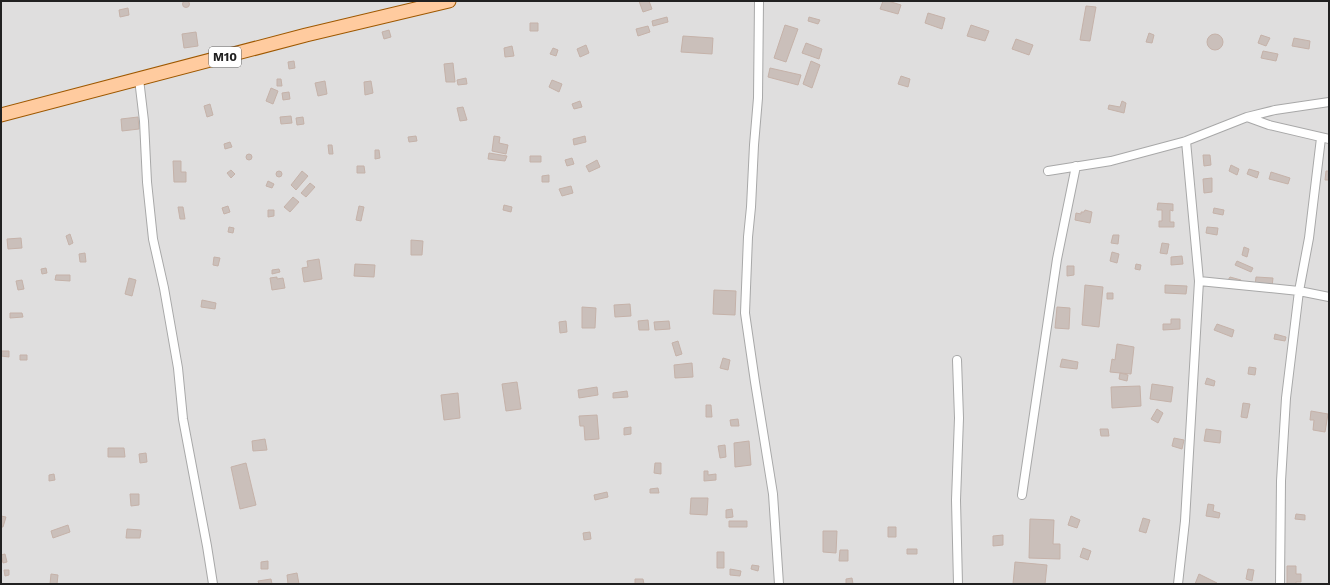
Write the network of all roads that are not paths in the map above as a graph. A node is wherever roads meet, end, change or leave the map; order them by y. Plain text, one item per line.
1 (449, 1) edge
2 (759, 1) edge
3 (140, 79) junction
4 (1329, 102) edge
5 (1, 115) edge
6 (1248, 117) junction
7 (1325, 138) edge
8 (1186, 141) junction
9 (1076, 166) junction
10 (1048, 171) dead end
11 (1199, 281) junction
12 (1299, 291) junction
13 (1329, 297) edge
14 (957, 360) dead end
15 (1022, 495) dead end
16 (213, 584) edge
17 (779, 584) edge
18 (958, 584) edge
19 (1178, 584) edge
20 (1280, 584) edge

1 - 3 main road, M10
2 - 17 street
3 - 5 main road, M10
3 - 16 street
4 - 6 street
6 - 7 street
6 - 8 street
7 - 12 street
8 - 9 street
8 - 11 street
9 - 10 street
9 - 15 street
11 - 12 street
11 - 19 street
12 - 13 street
12 - 20 street
14 - 18 street

